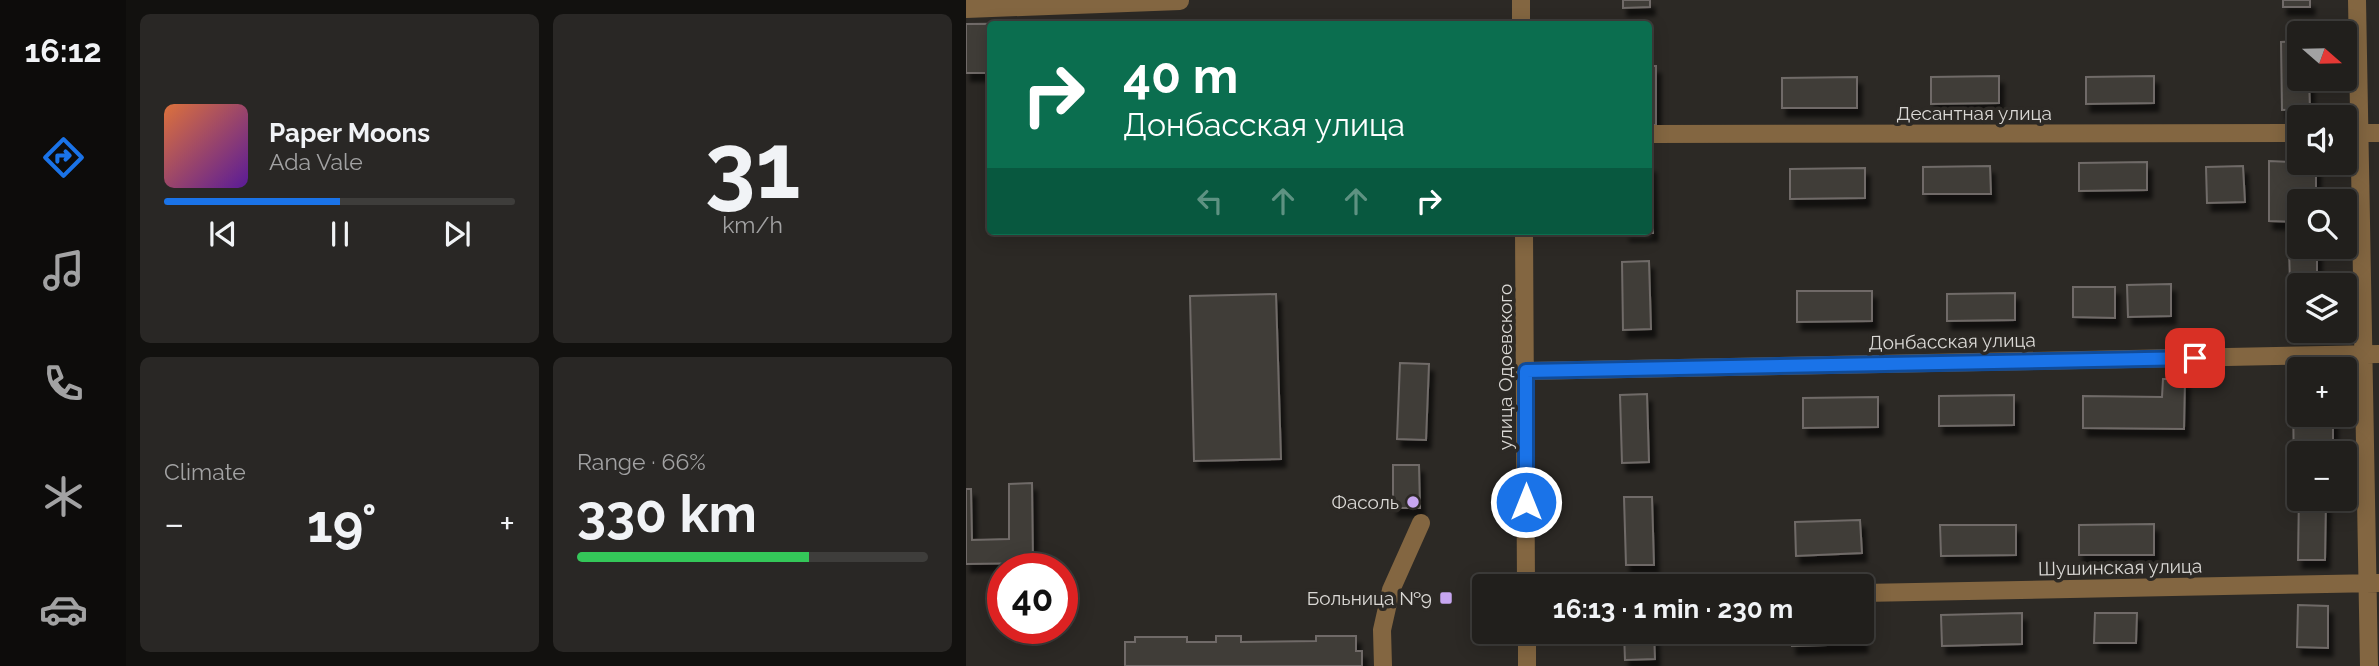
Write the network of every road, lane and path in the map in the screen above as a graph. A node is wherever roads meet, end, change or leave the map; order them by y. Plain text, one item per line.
1 (1521, 0) edge
2 (2357, 0) edge
3 (1180, 1) edge
4 (966, 9) edge
5 (1521, 21) edge
6 (2353, 105) edge
7 (2287, 133) edge
8 (2357, 133) edge
9 (2379, 133) edge
10 (1652, 134) edge
11 (2356, 175) edge
12 (1524, 235) edge
13 (2371, 354) edge
14 (1526, 371) junction
15 (1421, 523) dead end
16 (1526, 574) edge
17 (2372, 583) edge
18 (1874, 593) edge
19 (1527, 644) edge
20 (1383, 666) edge
21 (1527, 666) edge
22 (2369, 666) edge

1 - 5 street
2 - 6 street
3 - 4 street
7 - 10 street, Десантная улица
8 - 9 street
11 - 13 street
12 - 14 street, улица Одоевского
13 - 14 street, Донбасская улица
13 - 17 street
14 - 16 street, улица Одоевского
15 - 20 street
17 - 18 street, Шушинская улица
17 - 22 street
19 - 21 street

